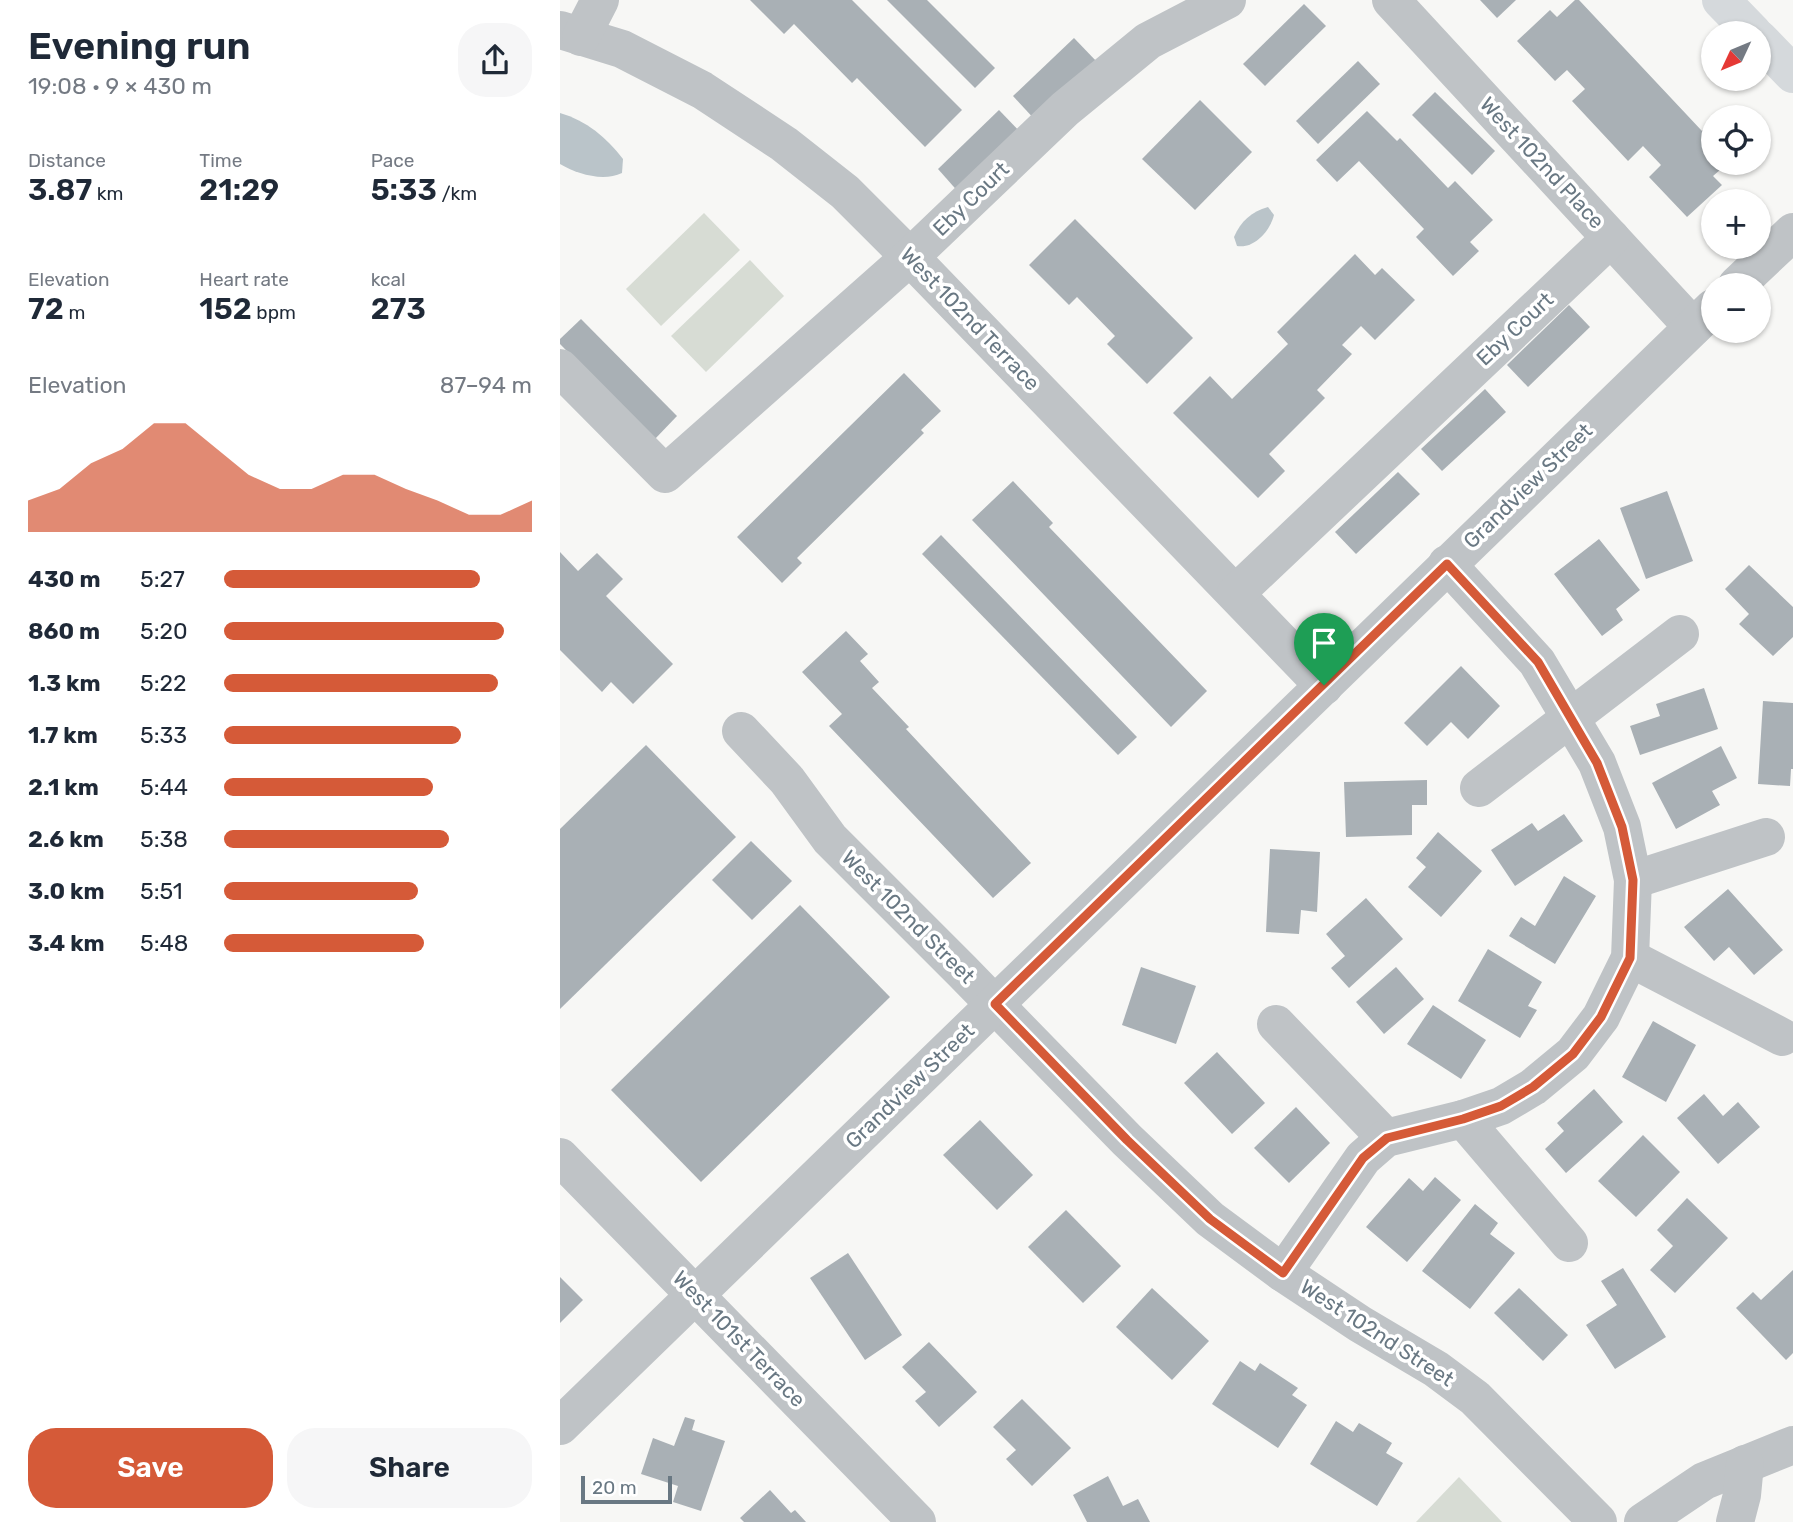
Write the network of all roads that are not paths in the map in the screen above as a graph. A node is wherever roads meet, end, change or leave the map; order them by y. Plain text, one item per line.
1 (600, 0) edge
2 (1227, 0) edge
3 (1391, 0) edge
4 (1721, 0) edge
5 (1741, 21) edge
6 (571, 34) edge
7 (1771, 51) edge
8 (1793, 74) edge
9 (1793, 232) edge
10 (1611, 239) junction
11 (910, 257) junction
12 (1750, 273) edge
13 (1701, 315) edge
14 (1701, 319) edge
15 (560, 368) edge
16 (1447, 564) junction
17 (1236, 593) junction
18 (1679, 634) dead end
19 (1324, 685) junction
20 (1570, 718) junction
21 (741, 731) dead end
22 (1479, 788) dead end
23 (1766, 837) dead end
24 (1633, 880) junction
25 (1630, 958) junction
26 (995, 1004) junction
27 (1276, 1024) dead end
28 (1782, 1037) dead end
29 (1463, 1119) junction
30 (1387, 1138) junction
31 (560, 1157) edge
32 (1569, 1243) dead end
33 (1283, 1273) junction
34 (695, 1295) junction
35 (560, 1426) edge
36 (1793, 1445) edge
37 (1745, 1464) junction
38 (917, 1522) edge
39 (1598, 1522) edge
40 (1643, 1522) edge
41 (1735, 1522) edge

1 - 6 street
2 - 11 street, Eby Court
3 - 10 street, West 102nd Place
4 - 5 main road
6 - 11 street, West 102nd Terrace
7 - 8 main road
9 - 12 street
10 - 13 street, West 102nd Place
10 - 17 street, Eby Court
11 - 15 street, Eby Court
11 - 17 street, West 102nd Terrace
14 - 16 street, Grandview Street
16 - 19 street, Grandview Street
16 - 20 street
17 - 19 street, West 102nd Terrace
18 - 20 street
19 - 26 street, Grandview Street
20 - 22 street
20 - 24 street
21 - 26 street, West 102nd Street
23 - 24 street
24 - 25 street
25 - 28 street
25 - 29 street
26 - 33 street, West 102nd Street
26 - 34 street, Grandview Street
27 - 30 street
29 - 30 street
29 - 32 street
30 - 33 street
31 - 34 street, West 101st Terrace
33 - 39 street, West 102nd Street
34 - 35 street, Grandview Street
34 - 38 street, West 101st Terrace
36 - 37 street
37 - 40 street
37 - 41 street

